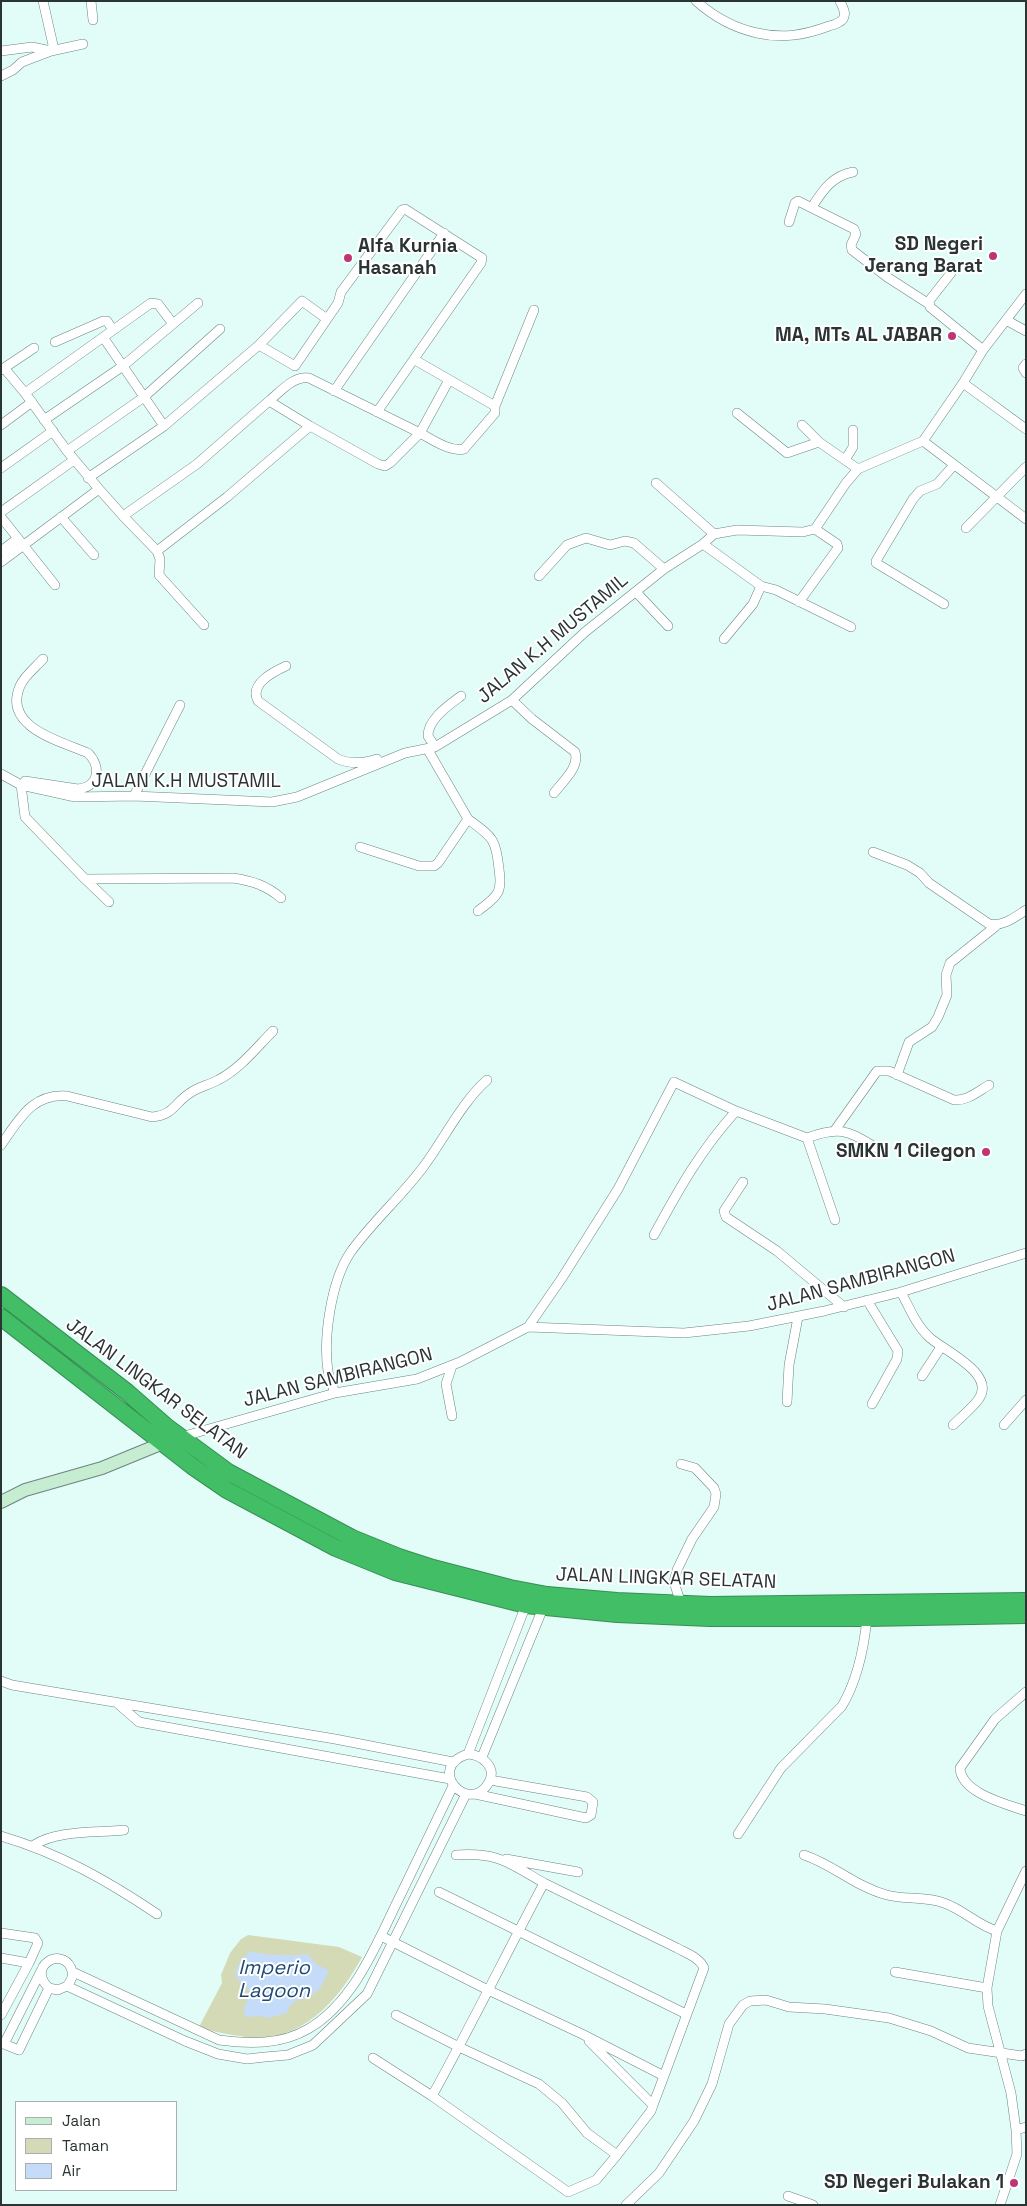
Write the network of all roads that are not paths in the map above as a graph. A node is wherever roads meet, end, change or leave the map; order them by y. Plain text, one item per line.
1 (42, 1) edge
2 (91, 1) edge
3 (696, 1) edge
4 (840, 1) edge
5 (93, 20) dead end
6 (83, 44) dead end
7 (51, 51) junction
8 (1, 52) edge
9 (1, 76) edge
10 (853, 172) dead end
11 (812, 207) junction
12 (790, 222) dead end
13 (444, 233) junction
14 (951, 274) dead end
15 (1024, 300) edge
16 (198, 303) dead end
17 (929, 304) junction
18 (534, 310) dead end
19 (327, 319) junction
20 (1006, 320) junction
21 (173, 324) junction
22 (220, 328) dead end
23 (113, 330) junction
24 (1026, 331) edge
25 (103, 337) junction
26 (55, 342) dead end
27 (260, 345) junction
28 (34, 348) dead end
29 (983, 350) junction
30 (415, 360) junction
31 (1026, 364) edge
32 (123, 366) junction
33 (295, 366) junction
34 (2, 369) edge
35 (1026, 373) edge
36 (301, 377) junction
37 (449, 380) junction
38 (963, 383) junction
39 (334, 391) junction
40 (25, 393) junction
41 (144, 397) junction
42 (269, 401) junction
43 (32, 402) junction
44 (495, 406) junction
45 (378, 412) junction
46 (737, 413) dead end
47 (44, 420) junction
48 (1, 425) edge
49 (802, 425) dead end
50 (164, 426) junction
51 (310, 426) junction
52 (1026, 428) edge
53 (853, 430) dead end
54 (53, 431) junction
55 (420, 434) junction
56 (923, 441) junction
57 (819, 442) junction
58 (67, 451) junction
59 (74, 460) junction
60 (845, 460) junction
61 (954, 465) junction
62 (1026, 467) edge
63 (1, 468) edge
64 (858, 469) junction
65 (88, 478) junction
66 (656, 483) dead end
67 (99, 489) junction
68 (996, 496) junction
69 (1, 512) edge
70 (124, 516) junction
71 (1, 517) edge
72 (61, 517) junction
73 (1026, 520) edge
74 (966, 528) dead end
75 (815, 529) junction
76 (714, 534) junction
77 (20, 542) junction
78 (703, 544) junction
79 (1, 551) edge
80 (157, 551) junction
81 (94, 556) dead end
82 (1, 562) edge
83 (664, 569) junction
84 (539, 576) dead end
85 (55, 585) dead end
86 (761, 586) junction
87 (636, 592) junction
88 (799, 602) junction
89 (944, 604) dead end
90 (204, 625) dead end
91 (668, 626) dead end
92 (851, 627) dead end
93 (724, 639) dead end
94 (43, 659) dead end
95 (286, 666) dead end
96 (461, 696) dead end
97 (512, 700) junction
98 (180, 705) dead end
99 (431, 748) junction
100 (414, 751) junction
101 (1, 774) edge
102 (10, 780) junction
103 (20, 785) junction
104 (554, 793) dead end
105 (134, 796) junction
106 (468, 819) junction
107 (360, 847) dead end
108 (873, 852) dead end
109 (85, 878) junction
110 (281, 898) dead end
111 (109, 902) dead end
112 (1026, 910) edge
113 (478, 911) dead end
114 (996, 926) junction
115 (273, 1031) dead end
116 (897, 1075) junction
117 (487, 1080) dead end
118 (988, 1085) dead end
119 (736, 1111) junction
120 (835, 1130) junction
121 (807, 1138) junction
122 (1, 1145) edge
123 (882, 1151) dead end
124 (743, 1182) dead end
125 (835, 1220) dead end
126 (654, 1235) dead end
127 (1026, 1252) edge
128 (901, 1292) junction
129 (1, 1295) edge
130 (867, 1300) junction
131 (844, 1306) junction
132 (1, 1317) edge
133 (798, 1317) junction
134 (528, 1327) junction
135 (942, 1347) junction
136 (452, 1366) junction
137 (96, 1368) junction
138 (922, 1376) dead end
139 (84, 1382) junction
140 (335, 1393) junction
141 (1026, 1400) edge
142 (787, 1402) dead end
143 (872, 1404) dead end
144 (452, 1416) dead end
145 (953, 1425) dead end
146 (1004, 1425) dead end
147 (181, 1437) junction
148 (162, 1443) junction
149 (681, 1464) dead end
150 (1, 1502) edge
151 (431, 1575) junction
152 (1026, 1601) edge
153 (681, 1604) junction
154 (526, 1605) junction
155 (543, 1608) junction
156 (710, 1611) junction
157 (1026, 1615) edge
158 (867, 1618) junction
159 (513, 1638) junction
160 (528, 1644) junction
161 (1, 1681) edge
162 (1026, 1692) edge
163 (116, 1702) junction
164 (468, 1754) junction
165 (482, 1757) junction
166 (453, 1762) junction
167 (490, 1780) junction
168 (452, 1782) junction
169 (470, 1794) junction
170 (1026, 1811) edge
171 (124, 1830) dead end
172 (738, 1834) dead end
173 (1, 1836) edge
174 (34, 1846) junction
175 (456, 1855) dead end
176 (804, 1855) dead end
177 (501, 1858) junction
178 (1026, 1871) edge
179 (578, 1872) dead end
180 (544, 1883) junction
181 (439, 1892) dead end
182 (157, 1914) dead end
183 (518, 1931) junction
184 (997, 1931) junction
185 (1, 1933) edge
186 (380, 1936) junction
187 (394, 1942) junction
188 (1, 1958) edge
189 (29, 1963) junction
190 (41, 1971) junction
191 (72, 1972) junction
192 (895, 1972) dead end
193 (67, 1986) junction
194 (49, 1988) junction
195 (987, 1988) junction
196 (488, 1990) junction
197 (5, 1999) edge
198 (396, 2014) dead end
199 (686, 2014) junction
200 (1, 2015) edge
201 (192, 2028) junction
202 (582, 2034) junction
203 (283, 2040) junction
204 (185, 2041) junction
205 (2, 2044) edge
206 (459, 2047) junction
207 (999, 2051) junction
208 (1026, 2054) edge
209 (288, 2055) junction
210 (373, 2058) dead end
211 (664, 2076) junction
212 (432, 2096) junction
213 (653, 2105) junction
214 (1026, 2127) edge
215 (1016, 2130) junction
216 (617, 2155) junction
217 (1021, 2155) edge
218 (788, 2196) dead end
219 (626, 2205) edge
220 (813, 2205) edge
221 (1000, 2205) edge

1 - 7 street
2 - 5 street
3 - 4 street
6 - 7 street
7 - 8 street
7 - 9 street
10 - 11 street
11 - 12 street
11 - 17 street
13 - 19 street
13 - 30 street
13 - 39 street
14 - 17 street
15 - 20 street
16 - 21 street
17 - 29 street
18 - 44 street
19 - 27 street
19 - 33 street
20 - 24 street
20 - 29 street
21 - 23 street
21 - 32 street
22 - 41 street
23 - 25 street
23 - 26 street
25 - 32 street
25 - 40 street
27 - 33 street
27 - 50 street
28 - 34 street
29 - 38 street
30 - 37 street
30 - 45 street
31 - 35 street
32 - 41 street
32 - 47 street
33 - 36 street
34 - 40 street
36 - 39 street
36 - 42 street
37 - 44 street
37 - 55 street
38 - 52 street
38 - 56 street
39 - 45 street
40 - 43 street
41 - 50 street
41 - 58 street
42 - 51 street
42 - 70 street
43 - 47 street
43 - 48 street
44 - 55 street
45 - 55 street
46 - 57 street
47 - 54 street
49 - 57 street
50 - 65 street
51 - 55 street
51 - 80 street
53 - 60 street
54 - 58 street
54 - 63 street
56 - 61 street
56 - 64 street
57 - 60 street
58 - 59 street
59 - 65 street
59 - 69 street
60 - 64 street
61 - 68 street
61 - 89 street
62 - 68 street
64 - 75 street
65 - 67 street
66 - 76 street
67 - 70 street
67 - 72 street
68 - 73 street
68 - 74 street
70 - 80 street
71 - 77 street
72 - 77 street
72 - 81 street
75 - 76 street
75 - 88 street
76 - 78 street, JALAN K.H MUSTAMIL
77 - 79 street
77 - 82 street
77 - 85 street
78 - 83 street, JALAN K.H MUSTAMIL
78 - 86 street
80 - 90 street
83 - 84 street
83 - 87 street, JALAN K.H MUSTAMIL
86 - 88 street
86 - 93 street
87 - 91 street
87 - 97 street, JALAN K.H MUSTAMIL
88 - 92 street
94 - 102 street
95 - 100 street
96 - 99 street
97 - 99 street, JALAN K.H MUSTAMIL
97 - 104 street
98 - 105 street
99 - 100 street, JALAN K.H MUSTAMIL
99 - 106 street
100 - 105 street, JALAN K.H MUSTAMIL
101 - 102 street, JALAN K.H MUSTAMIL
102 - 103 street, JALAN K.H MUSTAMIL
103 - 105 street, JALAN K.H MUSTAMIL
103 - 109 street
106 - 107 street
106 - 113 street
108 - 114 street
109 - 110 street
109 - 111 street
112 - 114 street
114 - 116 street
115 - 122 street
116 - 118 street
116 - 120 street
117 - 140 street
119 - 121 street
119 - 126 street
119 - 134 street
120 - 121 street
120 - 123 street
121 - 125 street
124 - 131 street
127 - 128 street, JALAN SAMBIRANGON
128 - 130 street, JALAN SAMBIRANGON
128 - 135 street
129 - 137 highway, JALAN LINGKAR SELATAN
130 - 131 street, JALAN SAMBIRANGON
130 - 143 street
131 - 133 street, JALAN SAMBIRANGON
132 - 139 highway, JALAN LINGKAR SELATAN
133 - 134 street, JALAN SAMBIRANGON
133 - 142 street
134 - 136 street, JALAN SAMBIRANGON
135 - 138 street
135 - 145 street
136 - 140 street, JALAN SAMBIRANGON
136 - 144 street
137 - 139 highway
137 - 147 highway, JALAN LINGKAR SELATAN
139 - 148 highway, JALAN LINGKAR SELATAN
140 - 147 street, JALAN SAMBIRANGON
141 - 146 street
147 - 151 highway, JALAN LINGKAR SELATAN
148 - 150 street
148 - 151 highway, JALAN LINGKAR SELATAN
149 - 153 street
151 - 153 highway, JALAN LINGKAR SELATAN
151 - 154 highway, JALAN LINGKAR SELATAN
152 - 156 highway, JALAN LINGKAR SELATAN
153 - 156 highway, JALAN LINGKAR SELATAN
154 - 155 highway, JALAN LINGKAR SELATAN
154 - 159 street
155 - 156 highway, JALAN LINGKAR SELATAN
155 - 160 street
156 - 158 highway, JALAN LINGKAR SELATAN
157 - 158 highway, JALAN LINGKAR SELATAN
158 - 172 street
159 - 160 street
159 - 164 street
160 - 165 street
161 - 163 street
162 - 170 street
163 - 166 street
163 - 168 street
164 - 165 street
164 - 166 street
165 - 167 street
166 - 168 street
167 - 169 street
167 - 169 street
168 - 169 street
168 - 186 street
169 - 187 street
171 - 174 street
173 - 174 street
174 - 182 street
175 - 177 street
176 - 184 street
177 - 179 street
177 - 180 street
178 - 184 street
180 - 183 street
180 - 199 street
181 - 183 street
183 - 196 street
183 - 199 street
184 - 195 street
185 - 189 street
186 - 187 street
186 - 203 street
187 - 196 street
187 - 209 street
188 - 189 street
189 - 197 street
190 - 191 street
190 - 194 street
190 - 205 street
191 - 193 street
191 - 201 street
192 - 195 street
193 - 194 street
193 - 204 street
194 - 205 street
195 - 207 street
196 - 202 street
196 - 206 street
197 - 200 street
198 - 206 street
199 - 211 street
201 - 203 street
201 - 204 street
202 - 211 street
202 - 213 street
203 - 209 street
204 - 209 street
206 - 212 street
206 - 216 street
207 - 208 street
207 - 215 street
207 - 219 street
210 - 212 street
211 - 213 street
212 - 216 street
213 - 216 street
214 - 215 street
215 - 217 street
217 - 221 street
218 - 220 street

